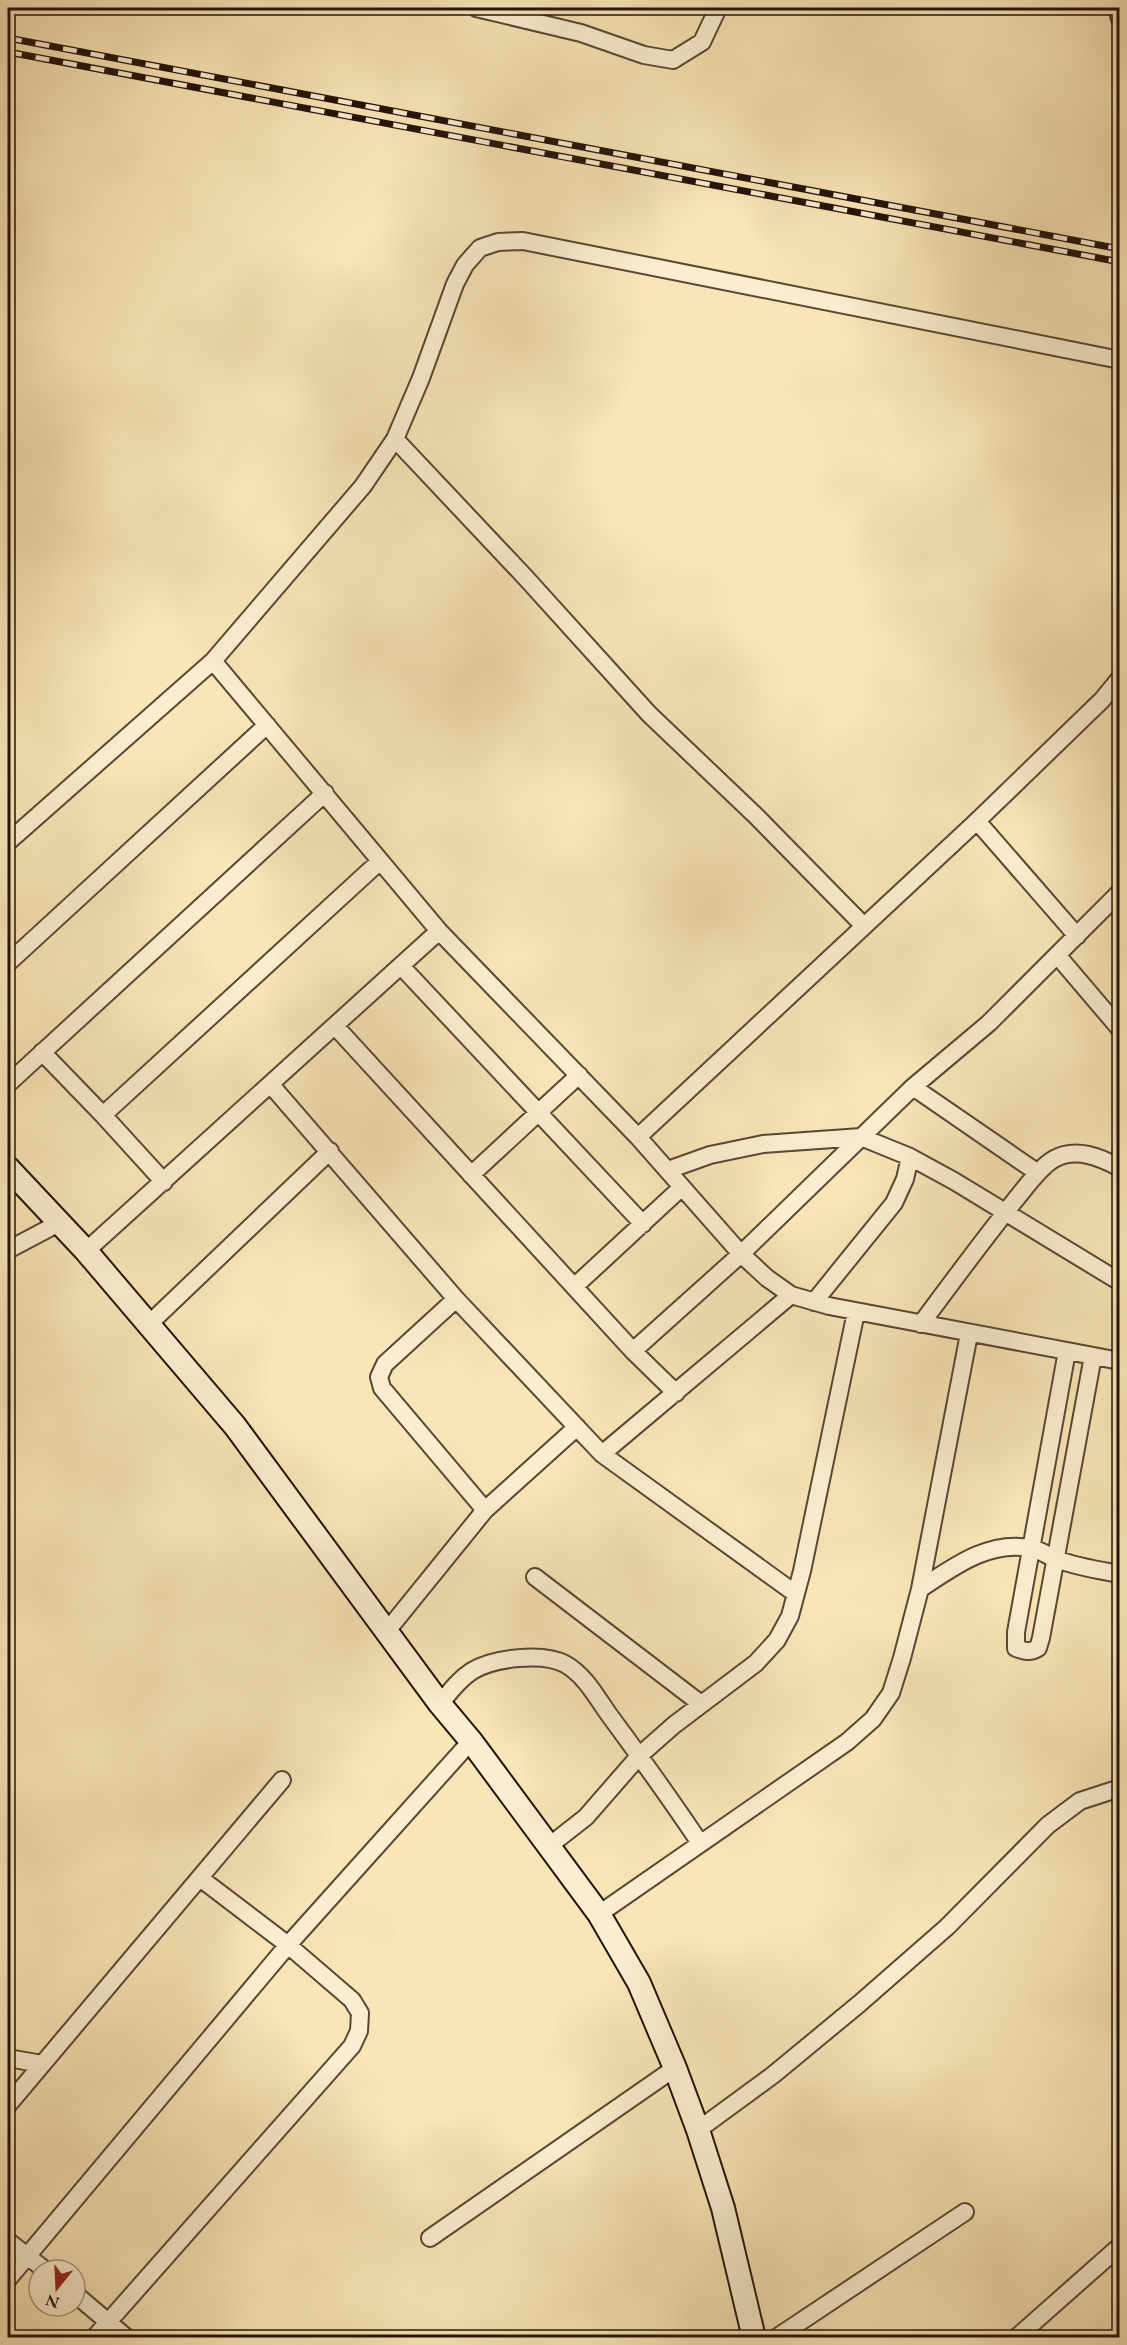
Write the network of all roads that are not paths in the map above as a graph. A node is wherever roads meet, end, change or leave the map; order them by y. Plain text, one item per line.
1 (476, 8) edge
2 (718, 8) edge
3 (1117, 8) edge
4 (1119, 19) edge
5 (1119, 360) edge
6 (395, 439) junction
7 (213, 661) junction
8 (1119, 678) edge
9 (267, 725) junction
10 (325, 793) junction
11 (977, 821) junction
12 (8, 842) edge
13 (379, 862) junction
14 (1119, 892) edge
15 (864, 926) junction
16 (439, 931) junction
17 (1077, 936) junction
18 (1057, 956) junction
19 (8, 963) edge
20 (401, 966) junction
21 (335, 1026) junction
22 (1119, 1029) edge
23 (42, 1052) junction
24 (579, 1075) junction
25 (8, 1084) edge
26 (271, 1084) junction
27 (913, 1087) junction
28 (538, 1112) junction
29 (103, 1115) junction
30 (639, 1137) junction
31 (861, 1137) junction
32 (330, 1151) junction
33 (910, 1157) junction
34 (8, 1168) edge
35 (1119, 1168) edge
36 (668, 1170) junction
37 (1038, 1173) junction
38 (471, 1175) junction
39 (164, 1182) junction
40 (682, 1187) junction
41 (1005, 1213) junction
42 (59, 1223) junction
43 (643, 1224) junction
44 (8, 1250) edge
45 (86, 1251) junction
46 (741, 1254) junction
47 (1119, 1282) edge
48 (574, 1287) junction
49 (791, 1295) junction
50 (456, 1299) junction
51 (814, 1302) junction
52 (856, 1312) junction
53 (149, 1324) junction
54 (921, 1324) junction
55 (969, 1334) junction
56 (633, 1351) junction
57 (1067, 1351) junction
58 (1093, 1356) junction
59 (1119, 1361) edge
60 (676, 1393) junction
61 (577, 1427) junction
62 (602, 1454) junction
63 (485, 1510) junction
64 (1031, 1548) junction
65 (1056, 1559) junction
66 (1119, 1574) edge
67 (536, 1577) dead end
68 (920, 1589) junction
69 (796, 1594) junction
70 (387, 1631) junction
71 (440, 1704) junction
72 (701, 1704) junction
73 (471, 1741) junction
74 (640, 1755) junction
75 (282, 1780) dead end
76 (1119, 1788) edge
77 (700, 1844) junction
78 (549, 1846) junction
79 (200, 1878) junction
80 (599, 1914) junction
81 (288, 1945) junction
82 (8, 2058) edge
83 (42, 2064) junction
84 (675, 2068) junction
85 (8, 2105) edge
86 (698, 2130) junction
87 (965, 2212) dead end
88 (430, 2238) dead end
89 (8, 2241) edge
90 (1119, 2246) edge
91 (27, 2256) junction
92 (30, 2258) edge
93 (8, 2279) edge
94 (87, 2304) edge
95 (109, 2322) junction
96 (94, 2337) edge
97 (127, 2337) edge
98 (754, 2337) edge
99 (776, 2337) edge
100 (1016, 2337) edge

1 - 2 street
3 - 4 street
5 - 6 street
6 - 7 street
6 - 15 street
7 - 9 street
7 - 12 street
8 - 11 street
9 - 10 street
9 - 19 street
10 - 13 street
10 - 23 street
11 - 15 street
11 - 17 street
13 - 16 street
13 - 29 street
14 - 17 street
15 - 30 street
16 - 20 street
16 - 24 street
17 - 18 street
18 - 22 street
18 - 27 street
20 - 21 street
20 - 28 street
21 - 26 street
21 - 38 street
23 - 25 street
23 - 29 street
24 - 28 street
24 - 30 street
26 - 32 street
26 - 39 street
27 - 31 street
27 - 37 street
28 - 38 street
28 - 43 street
29 - 39 street
30 - 36 street
31 - 33 street
31 - 36 street
31 - 46 street
32 - 50 street
32 - 53 street
33 - 41 street
33 - 51 street
34 - 42 street
35 - 37 street
36 - 40 street
37 - 41 street
38 - 48 street
39 - 45 street
40 - 43 street
40 - 46 street
41 - 47 street
41 - 54 street
42 - 44 street
42 - 45 street
43 - 48 street
45 - 53 street
46 - 49 street
46 - 56 street
48 - 56 street
49 - 51 street
49 - 60 street
50 - 61 street
50 - 63 street
51 - 52 street
52 - 54 street
52 - 69 street
53 - 70 street
54 - 55 street
55 - 57 street
55 - 68 street
56 - 60 street
57 - 58 street
57 - 64 street
58 - 59 street
58 - 65 street
60 - 62 street
61 - 62 street
61 - 63 street
62 - 69 street
63 - 70 street
64 - 65 street
64 - 65 street
64 - 68 street
65 - 66 street
67 - 72 street
68 - 77 street
69 - 72 street
70 - 71 street
71 - 73 street
71 - 74 street
72 - 74 street
73 - 78 street
73 - 81 street
74 - 77 street
74 - 78 street
75 - 79 street
76 - 86 street
77 - 80 street
78 - 80 street
79 - 81 street
79 - 83 street
80 - 84 street
81 - 91 street
81 - 95 street
82 - 83 street
83 - 85 street
84 - 86 street
84 - 88 street
86 - 98 street
87 - 99 street
89 - 91 street
90 - 100 street
91 - 92 street
91 - 93 street
94 - 95 street
95 - 96 street
95 - 97 street

